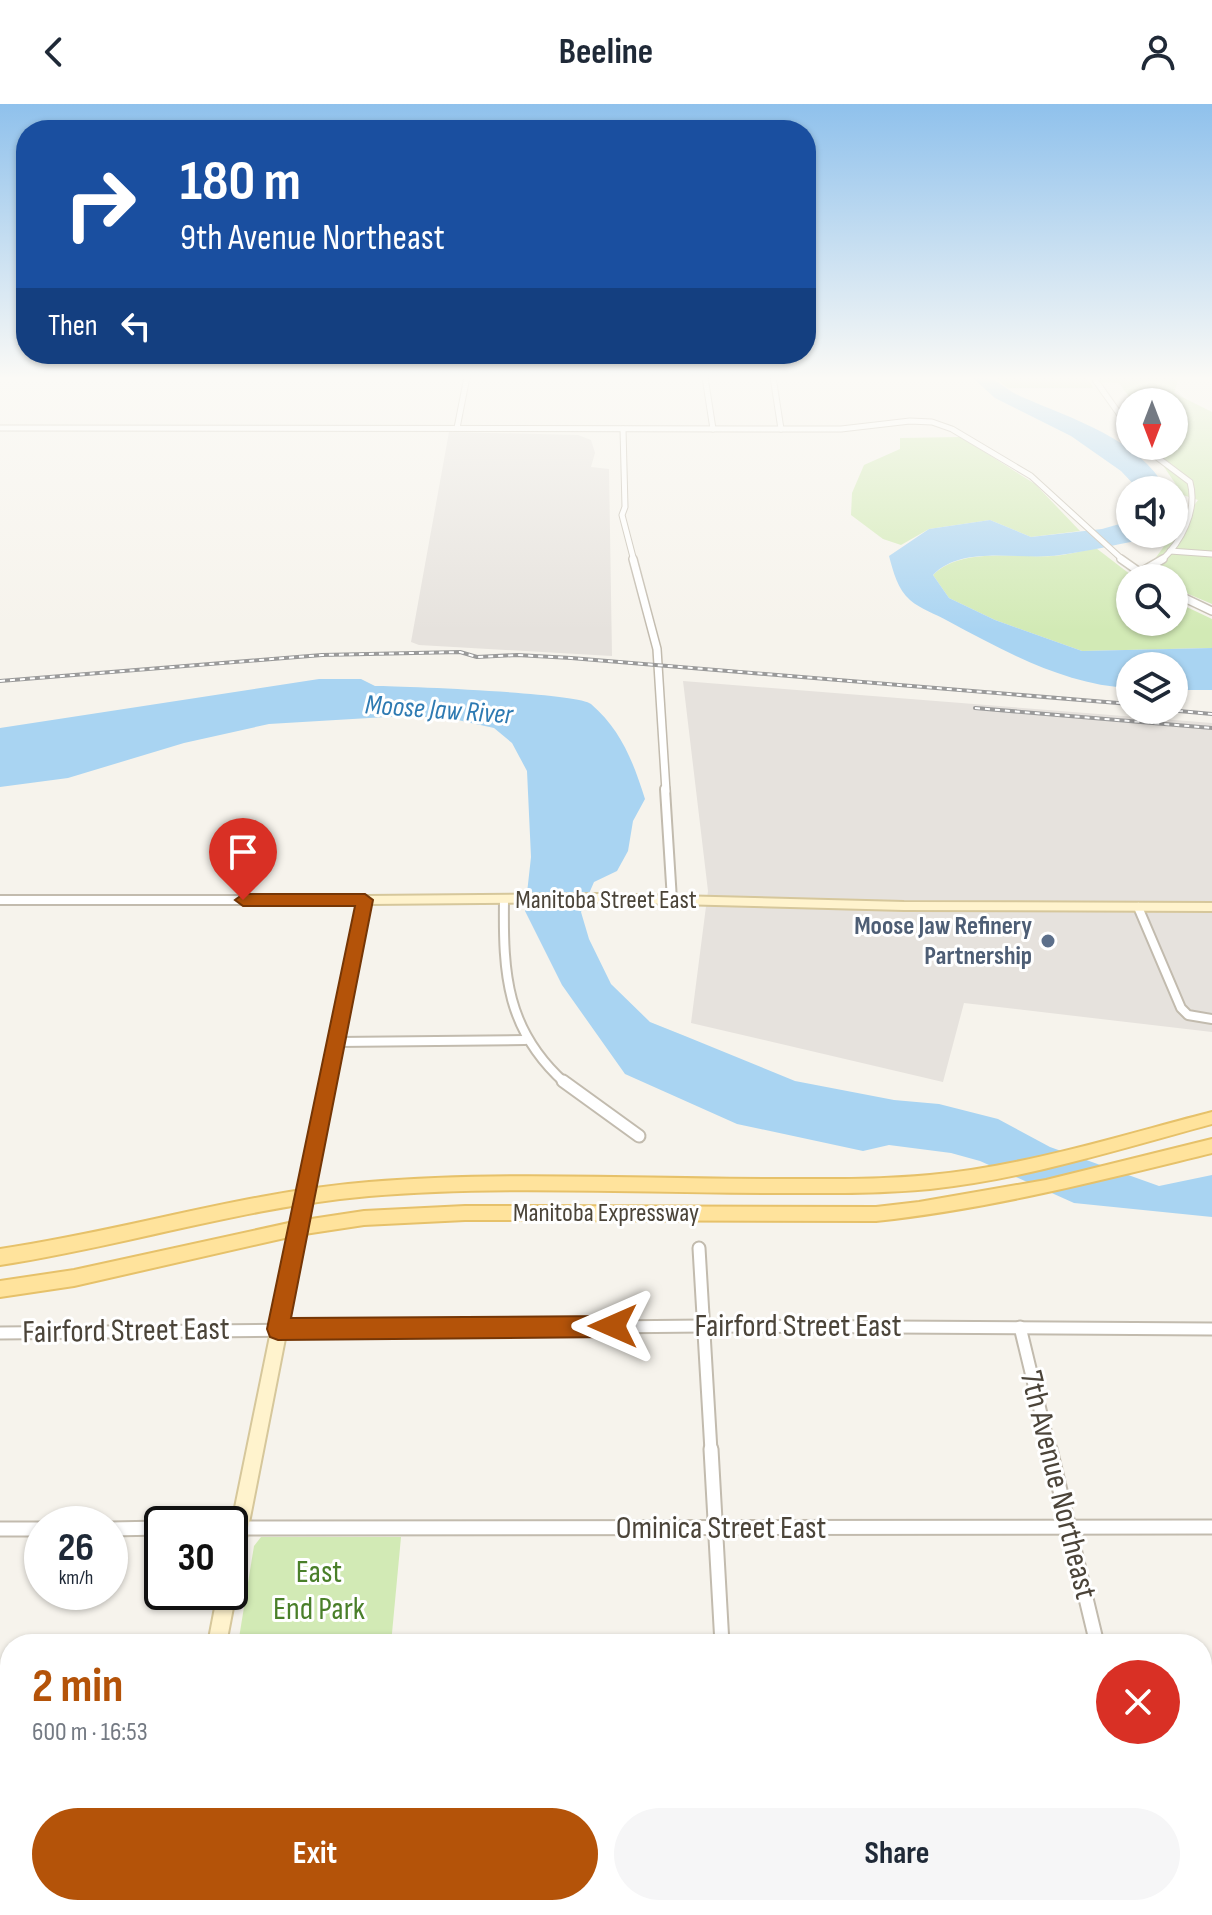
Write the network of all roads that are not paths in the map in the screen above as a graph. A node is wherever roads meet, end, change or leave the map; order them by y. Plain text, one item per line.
1 (626, 462) edge
2 (1013, 462) edge
3 (1163, 462) edge
4 (1170, 551) junction
5 (1212, 554) edge
6 (1127, 564) edge
7 (1158, 564) edge
8 (1188, 600) edge
9 (1212, 611) edge
10 (0, 900) edge
11 (365, 900) junction
12 (504, 900) junction
13 (672, 900) junction
14 (1138, 907) junction
15 (1212, 907) edge
16 (1212, 1019) edge
17 (525, 1040) junction
18 (338, 1042) junction
19 (1212, 1118) edge
20 (639, 1136) dead end
21 (1212, 1146) edge
22 (305, 1195) junction
23 (298, 1228) junction
24 (699, 1248) dead end
25 (0, 1257) edge
26 (0, 1289) edge
27 (704, 1326) junction
28 (1020, 1327) junction
29 (278, 1329) junction
30 (1212, 1329) edge
31 (0, 1333) edge
32 (239, 1506) edge
33 (1068, 1527) junction
34 (1212, 1527) edge
35 (248, 1528) edge
36 (717, 1528) junction
37 (0, 1529) edge
38 (24, 1529) edge
39 (224, 1610) edge
40 (219, 1634) edge
41 (722, 1634) edge
42 (1095, 1634) edge

1 - 13 street
2 - 6 street
3 - 4 street
4 - 5 street
4 - 7 street
8 - 9 street
10 - 11 street, Manitoba Street East
11 - 12 street, Manitoba Street East
11 - 18 street
12 - 13 street, Manitoba Street East
12 - 17 street
13 - 14 street, Manitoba Street East
14 - 15 street, Manitoba Street East
14 - 16 street
17 - 18 street
17 - 20 street
18 - 22 street
19 - 22 main road, Manitoba Expressway
21 - 23 main road, Manitoba Expressway
22 - 23 street
22 - 25 main road, Manitoba Expressway
23 - 26 main road, Manitoba Expressway
23 - 29 street
24 - 27 street
27 - 28 street, Fairford Street East
27 - 29 street, Fairford Street East
27 - 36 street
28 - 30 street, Fairford Street East
28 - 33 street, 7th Avenue Northeast
29 - 31 street, Fairford Street East
29 - 32 street
33 - 34 street, Ominica Street East
33 - 36 street, Ominica Street East
33 - 42 street, 7th Avenue Northeast
35 - 36 street, Ominica Street East
36 - 41 street
37 - 38 street
39 - 40 street

